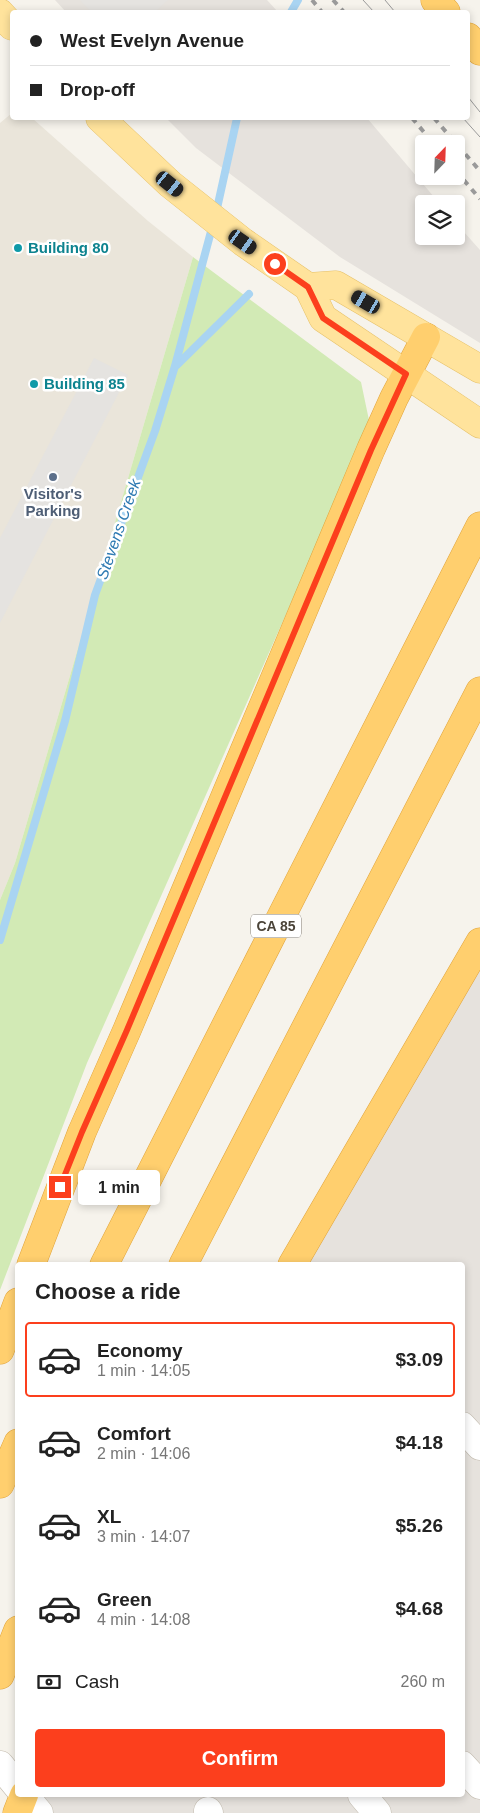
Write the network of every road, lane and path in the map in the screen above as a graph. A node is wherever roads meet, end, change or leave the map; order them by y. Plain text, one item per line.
1 (435, 0) edge
2 (444, 10) edge
3 (0, 13) edge
4 (10, 24) edge
5 (470, 40) edge
6 (480, 51) edge
7 (102, 120) edge
8 (308, 287) junction
9 (426, 337) junction
10 (480, 370) edge
11 (406, 374) junction
12 (480, 424) edge
13 (480, 526) edge
14 (480, 691) edge
15 (480, 942) edge
16 (32, 1262) edge
17 (106, 1262) edge
18 (185, 1262) edge
19 (294, 1262) edge
20 (15, 1310) edge
21 (0, 1350) edge
22 (465, 1429) edge
23 (480, 1446) edge
24 (15, 1450) edge
25 (0, 1484) edge
26 (15, 1638) edge
27 (0, 1675) edge
28 (0, 1765) edge
29 (465, 1768) edge
30 (15, 1782) edge
31 (480, 1785) edge
32 (23, 1797) edge
33 (26, 1797) edge
34 (364, 1797) edge
35 (16, 1813) edge
36 (39, 1813) edge
37 (377, 1813) edge

1 - 2 highway
3 - 4 main road
5 - 6 highway
7 - 8 main road
8 - 9 main road
8 - 11 main road
9 - 10 main road
9 - 11 highway
11 - 12 main road
11 - 16 highway
13 - 17 highway, CA 85
14 - 18 highway
15 - 19 highway
20 - 21 highway
22 - 23 street
24 - 25 highway
26 - 27 highway
28 - 30 street
29 - 31 street
32 - 35 highway
33 - 36 street
34 - 37 street

